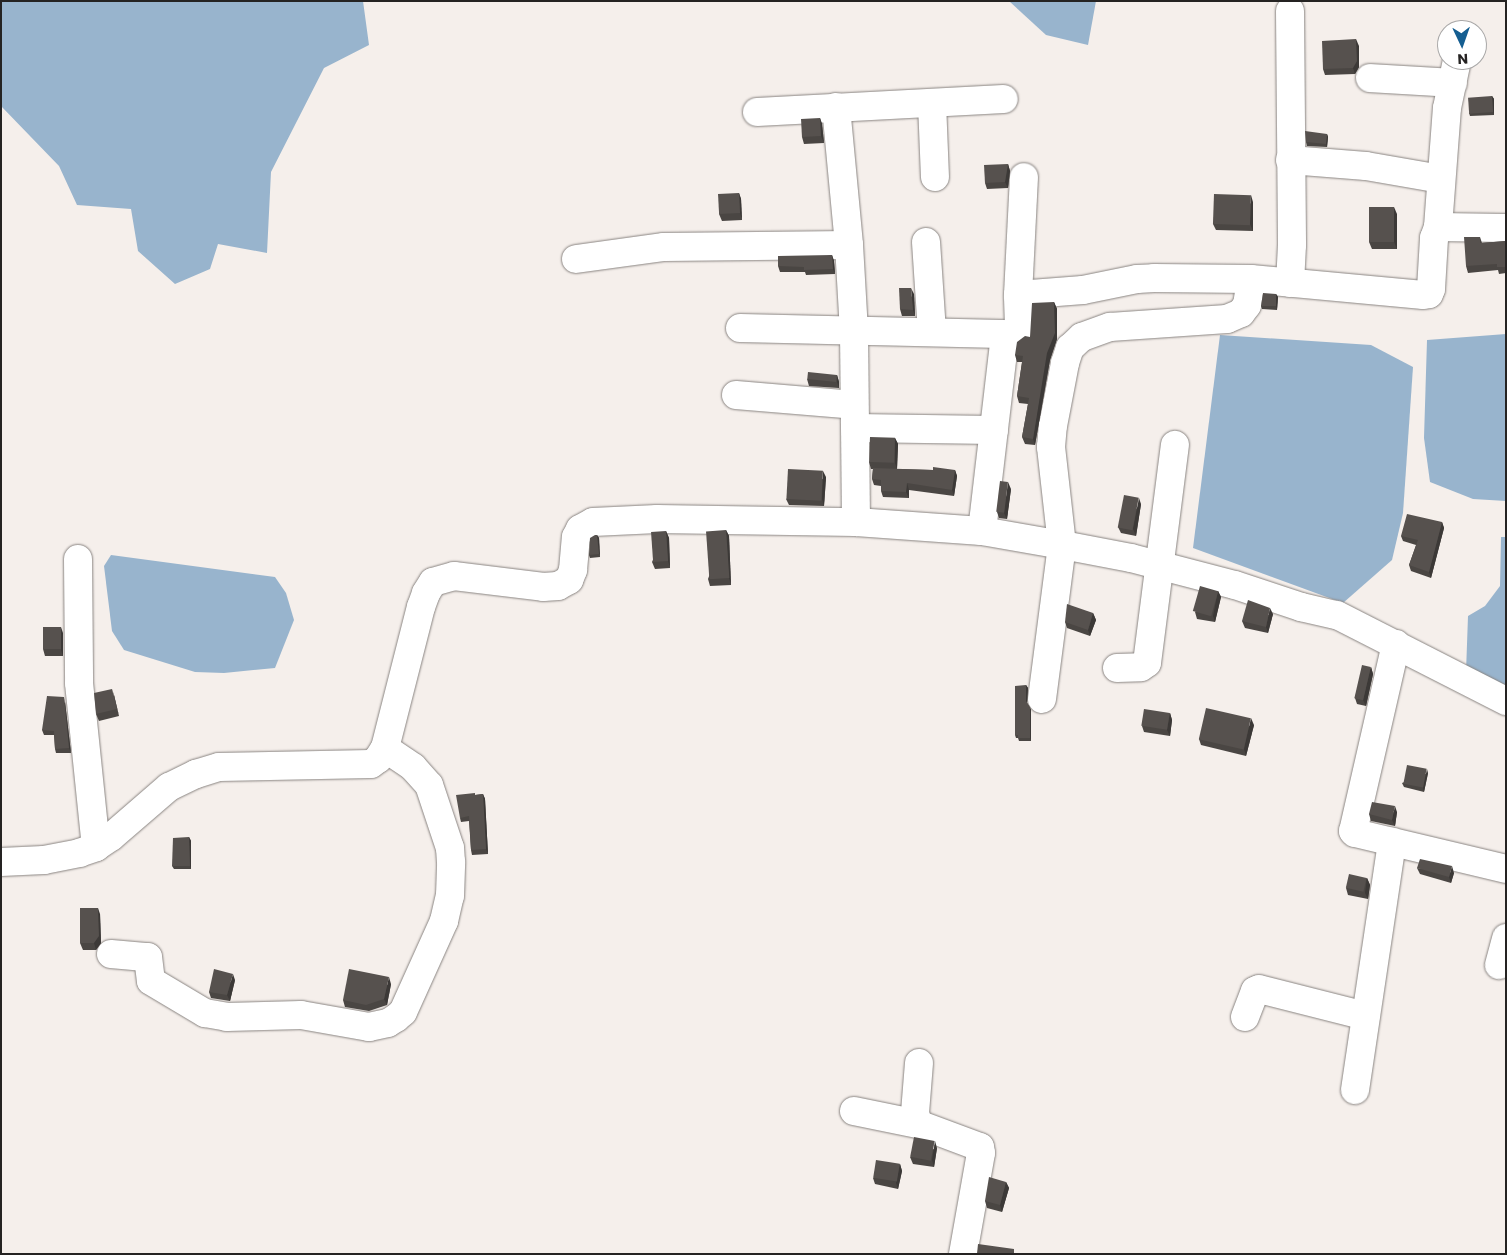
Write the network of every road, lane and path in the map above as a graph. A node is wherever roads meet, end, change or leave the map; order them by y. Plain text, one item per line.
1 (1290, 11) dead end
2 (1455, 71) edge
3 (1370, 78) dead end
4 (1004, 100) dead end
5 (932, 102) junction
6 (836, 107) junction
7 (757, 112) dead end
8 (1290, 160) junction
9 (935, 177) dead end
10 (1024, 177) dead end
11 (1441, 179) junction
12 (1438, 227) junction
13 (1506, 228) edge
14 (926, 242) dead end
15 (849, 245) junction
16 (576, 259) dead end
17 (1251, 280) junction
18 (1290, 284) junction
19 (1018, 295) junction
20 (740, 328) dead end
21 (854, 331) junction
22 (932, 332) junction
23 (1005, 334) junction
24 (736, 395) dead end
25 (855, 416) junction
26 (994, 430) junction
27 (1175, 445) dead end
28 (856, 522) junction
29 (982, 531) junction
30 (1062, 545) junction
31 (78, 559) dead end
32 (1161, 566) junction
33 (1396, 644) junction
34 (1117, 668) dead end
35 (1042, 699) dead end
36 (1506, 701) edge
37 (385, 748) junction
38 (1392, 842) junction
39 (96, 847) junction
40 (1, 862) edge
41 (1506, 869) edge
42 (1506, 938) edge
43 (111, 954) dead end
44 (1499, 965) dead end
45 (1366, 1016) junction
46 (1245, 1017) dead end
47 (919, 1063) dead end
48 (1355, 1090) dead end
49 (854, 1111) dead end
50 (918, 1124) junction
51 (962, 1254) edge

1 - 8 street
2 - 3 street
2 - 11 street
4 - 5 street
5 - 6 street
5 - 9 street
6 - 7 street
6 - 15 street
8 - 11 street
8 - 18 street
10 - 19 street
11 - 12 street
12 - 13 street
12 - 18 street
14 - 22 street
15 - 16 street
15 - 21 street
17 - 18 street
17 - 19 street
17 - 30 street
19 - 23 street
20 - 21 street
21 - 22 street
21 - 25 street
22 - 23 street
23 - 26 street
24 - 25 street
25 - 26 street
25 - 28 street
26 - 29 street
27 - 32 street
28 - 29 street
28 - 37 street
29 - 30 street
30 - 32 street
30 - 35 street
31 - 39 street
32 - 33 street
32 - 34 street
33 - 36 street
33 - 38 street
37 - 39 street
37 - 43 street
38 - 41 street
38 - 45 street
39 - 40 street
42 - 44 street
45 - 46 street
45 - 48 street
47 - 50 street
49 - 50 street
50 - 51 street

